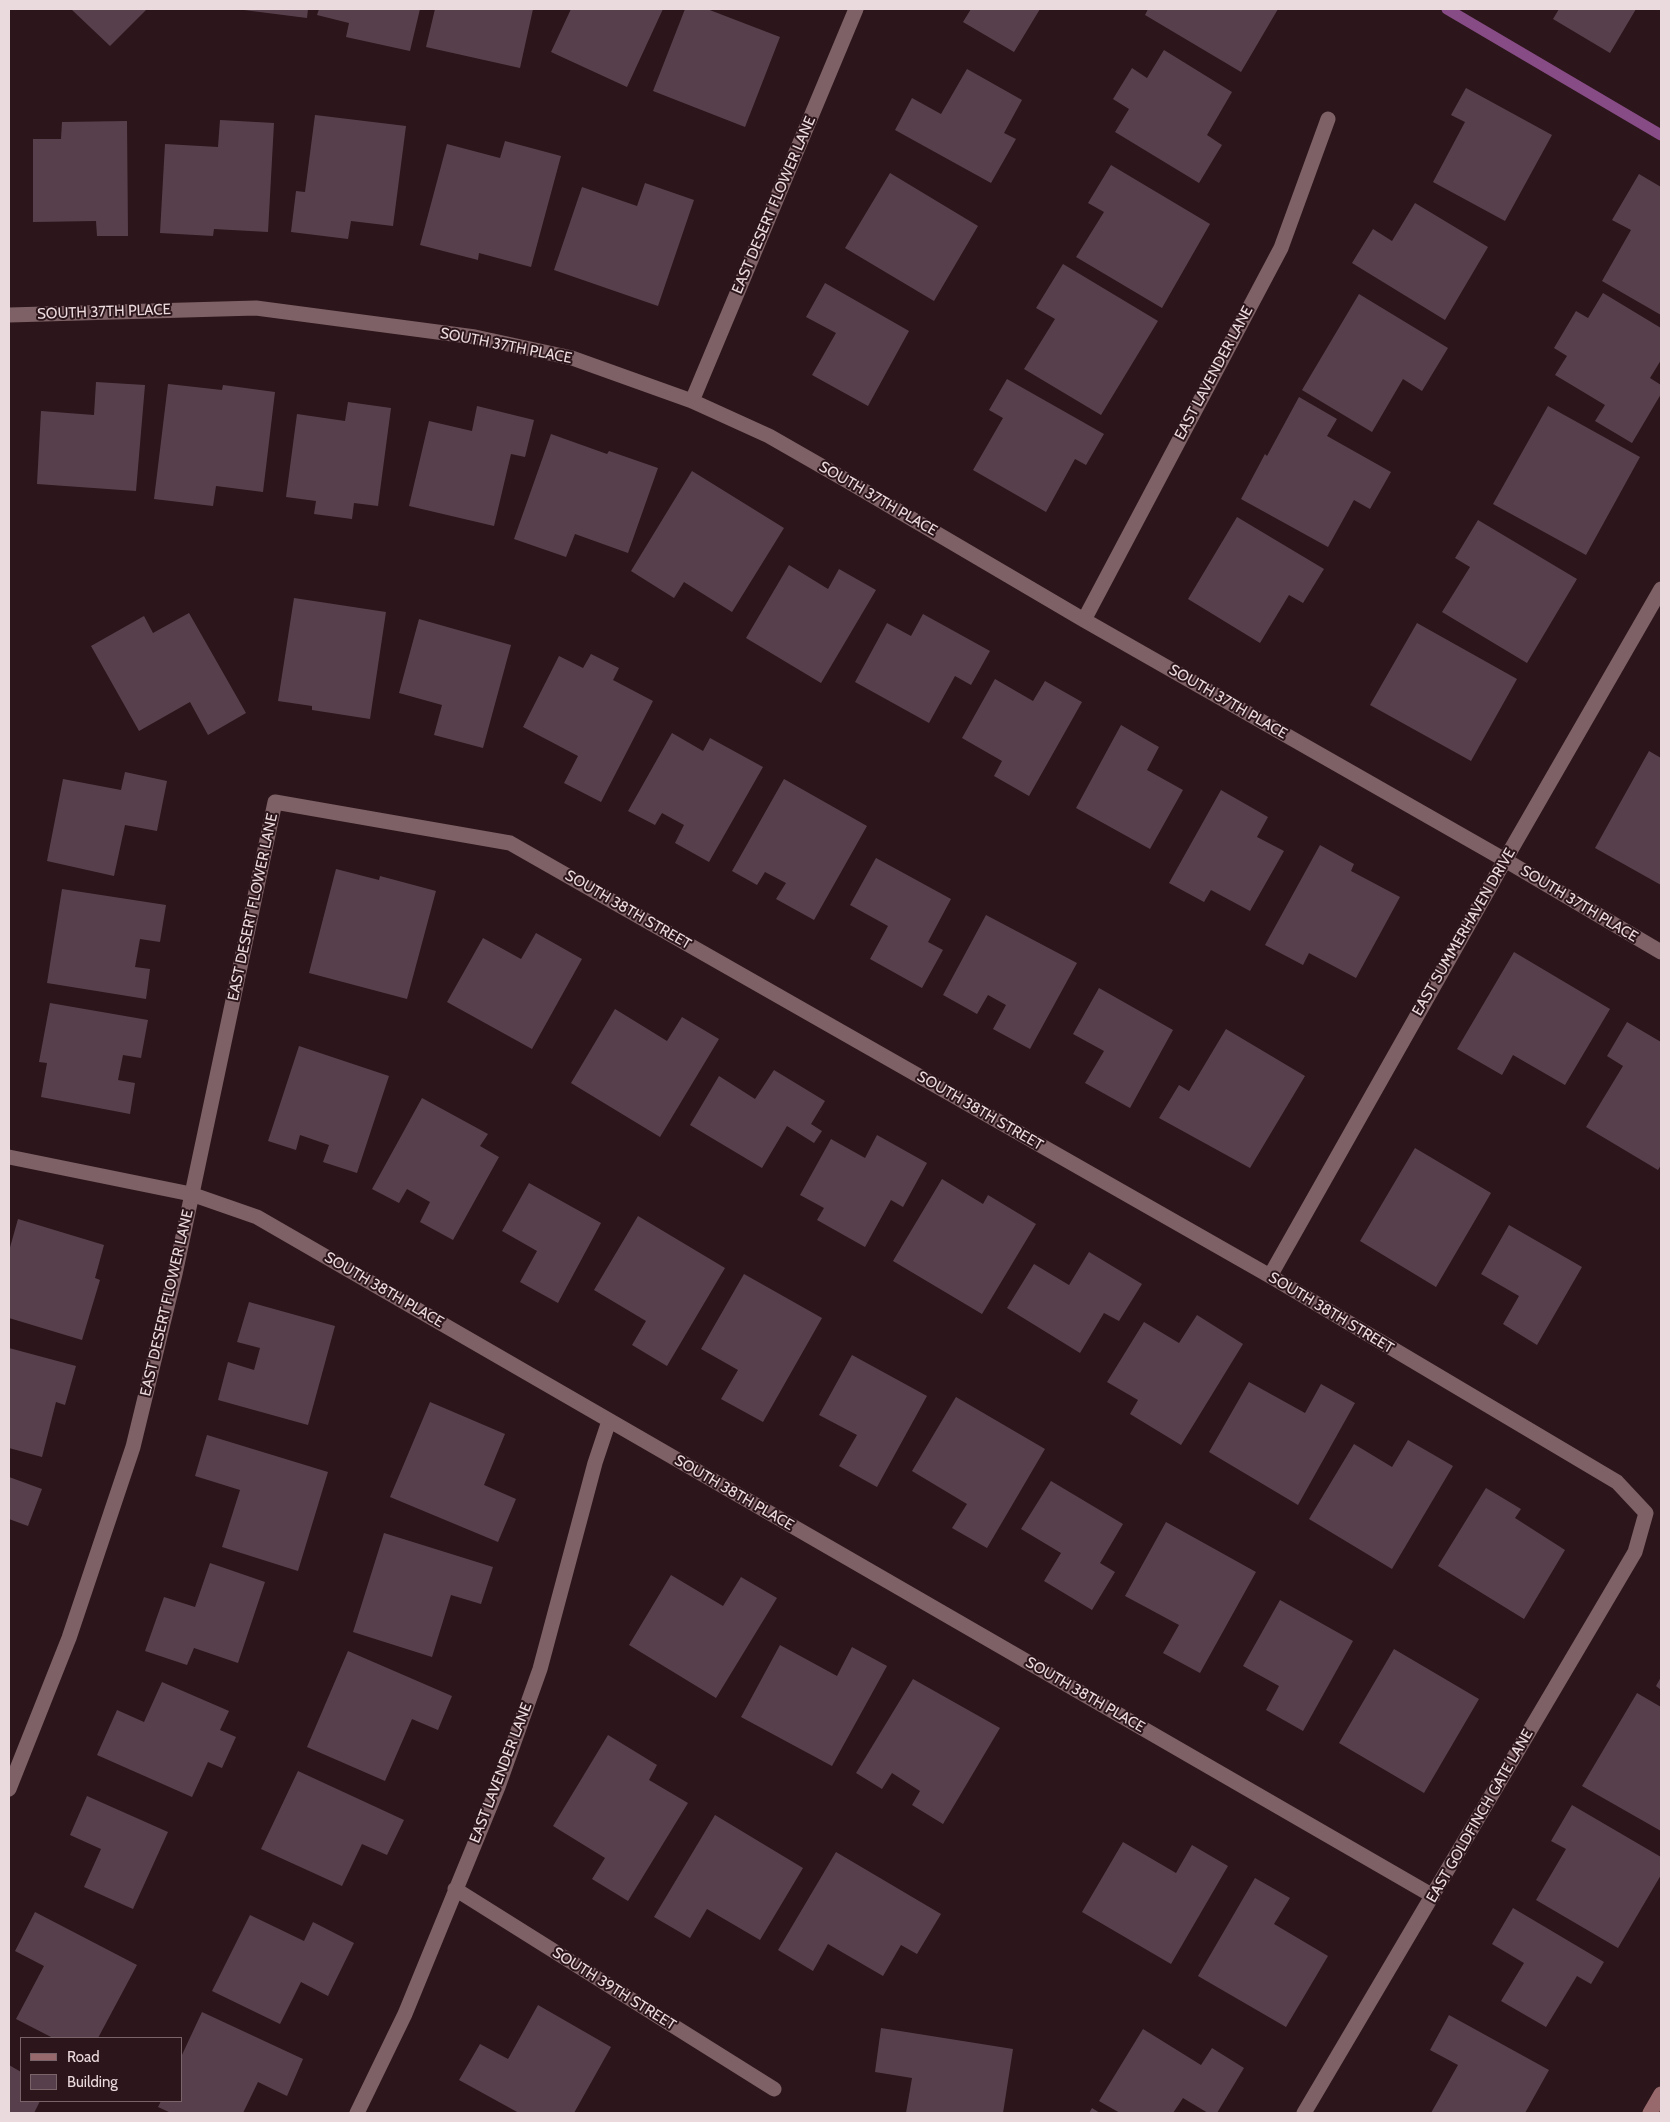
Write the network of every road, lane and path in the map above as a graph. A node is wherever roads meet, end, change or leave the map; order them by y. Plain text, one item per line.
1 (856, 9) edge
2 (1328, 119) dead end
3 (9, 315) edge
4 (692, 401) junction
5 (1661, 589) edge
6 (1084, 620) junction
7 (275, 802) joint
8 (1505, 860) junction
9 (1661, 952) edge
10 (9, 1157) edge
11 (191, 1194) junction
12 (1270, 1276) junction
13 (609, 1421) junction
14 (1646, 1513) joint
15 (9, 1789) edge
16 (455, 1889) junction
17 (1433, 1896) junction
18 (774, 2089) dead end
19 (1661, 2094) edge
20 (357, 2113) edge
21 (1304, 2113) edge
22 (1650, 2113) edge

1 - 4 street, EAST DESERT FLOWER LANE
2 - 6 street, EAST LAVENDER LANE
3 - 4 street, SOUTH 37TH PLACE
4 - 6 street, SOUTH 37TH PLACE
5 - 8 street, EAST SUMMERHAVEN DRIVE
6 - 8 street, SOUTH 37TH PLACE
7 - 11 street, EAST DESERT FLOWER LANE
7 - 12 street, SOUTH 38TH STREET
8 - 9 street, SOUTH 37TH PLACE
8 - 12 street, EAST SUMMERHAVEN DRIVE
10 - 11 street, SOUTH 38TH PLACE
11 - 13 street, SOUTH 38TH PLACE
11 - 15 street, EAST DESERT FLOWER LANE
12 - 14 street, SOUTH 38TH STREET
13 - 16 street, EAST LAVENDER LANE
13 - 17 street, SOUTH 38TH PLACE
14 - 17 street, EAST GOLDFINCH GATE LANE
16 - 18 street, SOUTH 39TH STREET
16 - 20 street, EAST LAVENDER LANE
17 - 21 street, EAST GOLDFINCH GATE LANE
19 - 22 street

